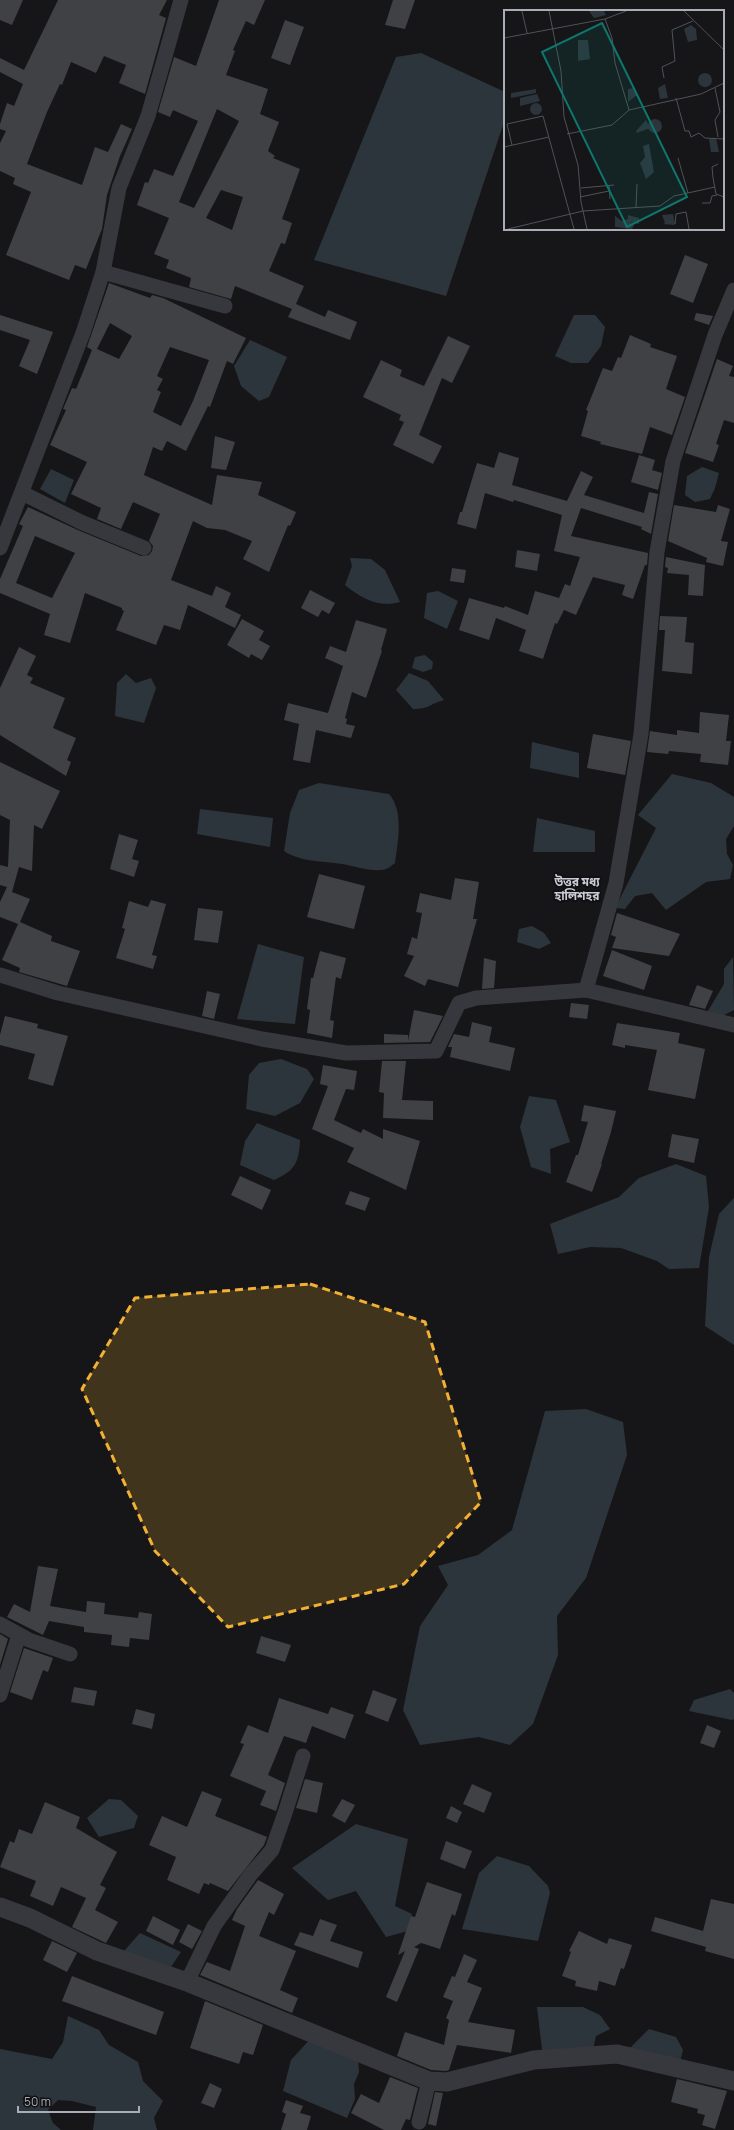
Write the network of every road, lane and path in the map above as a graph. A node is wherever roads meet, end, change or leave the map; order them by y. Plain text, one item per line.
1 (182, 0) edge
2 (103, 272) junction
3 (734, 290) edge
4 (224, 306) dead end
5 (22, 493) junction
6 (0, 548) edge
7 (144, 548) dead end
8 (0, 974) edge
9 (586, 990) junction
10 (734, 1025) edge
11 (0, 1624) edge
12 (19, 1635) junction
13 (70, 1654) dead end
14 (0, 1692) edge
15 (303, 1756) dead end
16 (0, 1907) edge
17 (187, 1982) junction
18 (429, 2081) junction
19 (734, 2081) edge
20 (419, 2122) dead end

1 - 2 street
2 - 4 street
2 - 5 street
3 - 9 street
5 - 6 street
5 - 7 street
8 - 9 street
9 - 10 street
11 - 12 street
12 - 13 street
12 - 14 street
15 - 17 street
16 - 17 street
17 - 18 street
18 - 19 street
18 - 20 street

